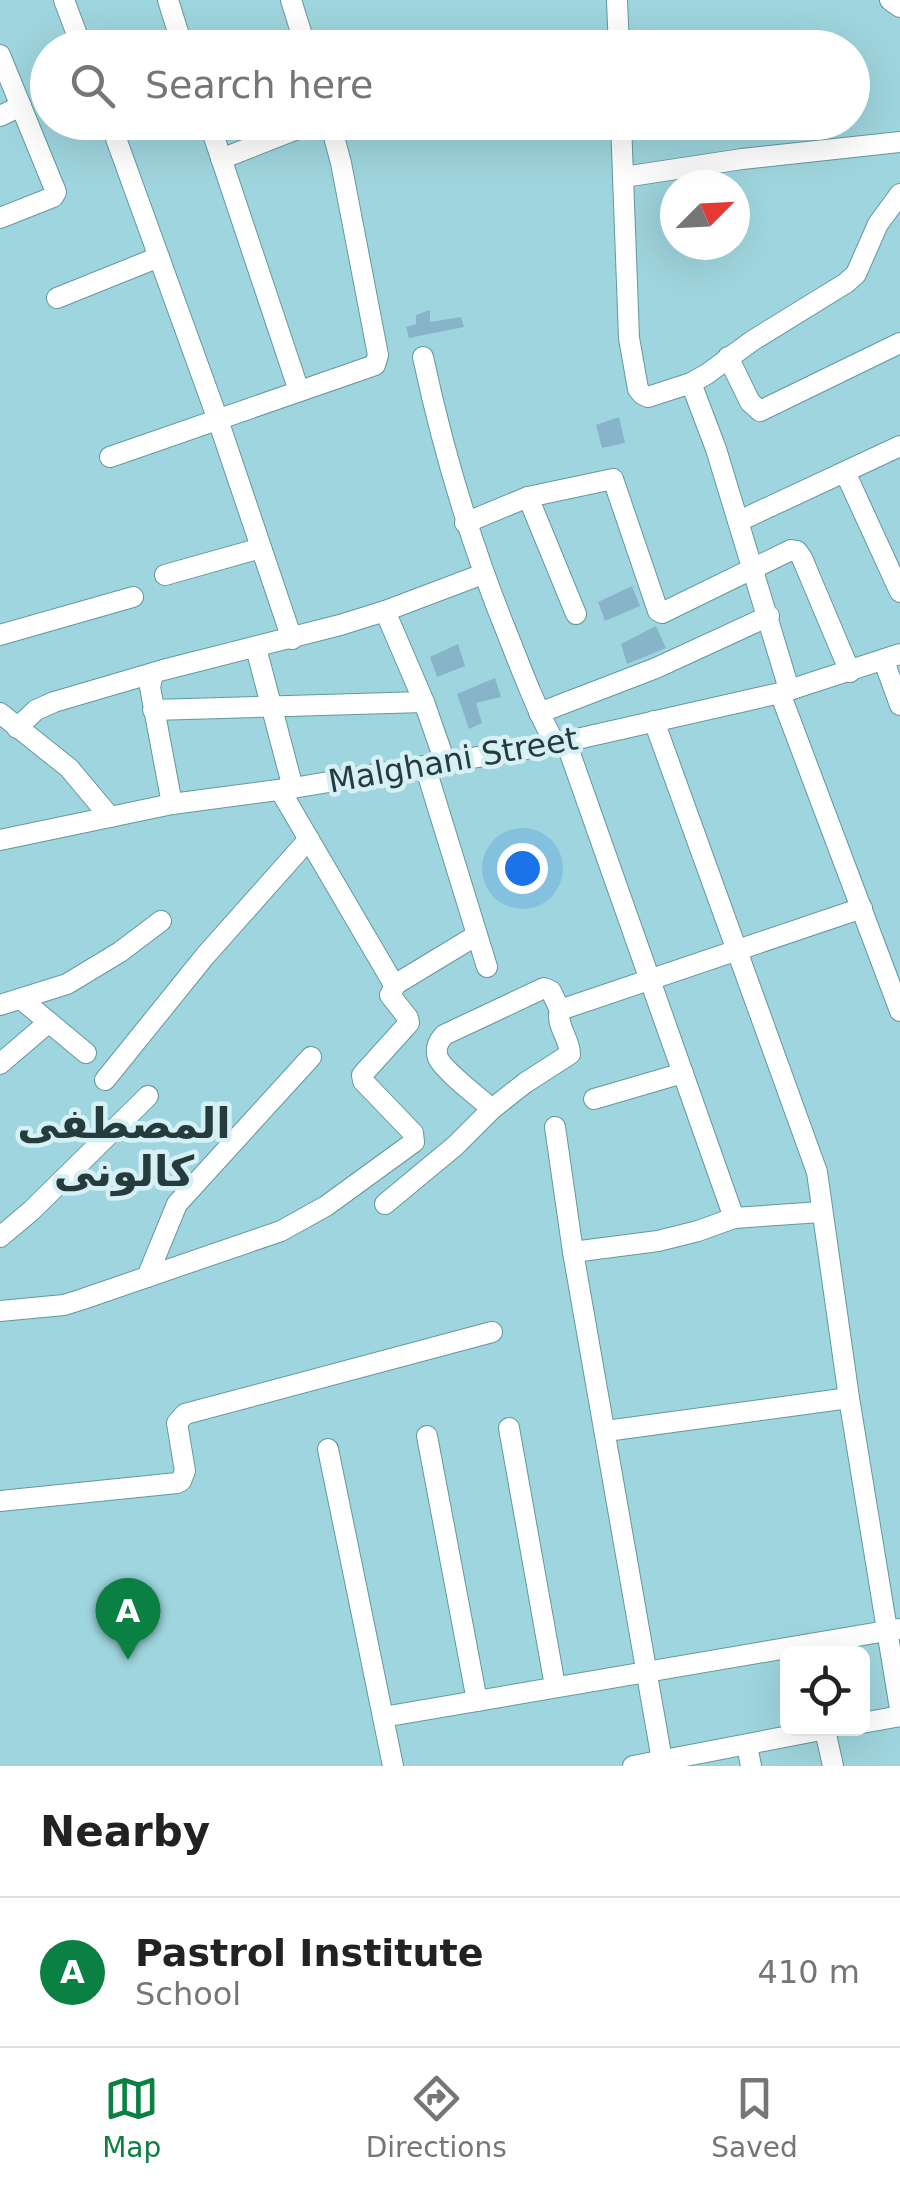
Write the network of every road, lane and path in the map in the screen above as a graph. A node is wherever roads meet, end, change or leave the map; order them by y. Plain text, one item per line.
1 (64, 0) edge
2 (168, 0) edge
3 (291, 0) edge
4 (617, 0) edge
5 (890, 0) edge
6 (900, 7) edge
7 (75, 30) edge
8 (178, 30) edge
9 (300, 30) edge
10 (618, 30) edge
11 (0, 54) edge
12 (21, 106) junction
13 (0, 116) edge
14 (30, 128) edge
15 (35, 140) edge
16 (117, 140) edge
17 (214, 140) edge
18 (269, 140) edge
19 (335, 140) edge
20 (623, 140) edge
21 (900, 142) edge
22 (221, 159) junction
23 (624, 177) junction
24 (900, 195) edge
25 (0, 218) edge
26 (159, 257) junction
27 (58, 298) dead end
28 (900, 343) edge
29 (424, 357) dead end
30 (728, 357) junction
31 (691, 384) junction
32 (298, 392) junction
33 (218, 420) junction
34 (900, 446) edge
35 (110, 457) dead end
36 (845, 472) junction
37 (528, 498) junction
38 (739, 521) junction
39 (466, 523) junction
40 (261, 548) junction
41 (891, 550) edge
42 (754, 568) junction
43 (483, 574) junction
44 (165, 575) dead end
45 (900, 592) edge
46 (133, 597) dead end
47 (385, 611) junction
48 (576, 614) dead end
49 (768, 616) junction
50 (0, 635) edge
51 (292, 638) junction
52 (256, 648) junction
53 (892, 658) edge
54 (850, 672) junction
55 (154, 674) junction
56 (784, 691) junction
57 (424, 702) junction
58 (900, 705) edge
59 (272, 706) junction
60 (153, 710) junction
61 (0, 713) edge
62 (539, 713) junction
63 (654, 722) junction
64 (17, 728) junction
65 (560, 743) junction
66 (435, 764) junction
67 (286, 789) junction
68 (172, 804) junction
69 (110, 818) junction
70 (309, 839) junction
71 (0, 840) edge
72 (862, 908) junction
73 (161, 920) dead end
74 (477, 935) junction
75 (736, 949) junction
76 (487, 968) dead end
77 (650, 979) junction
78 (396, 984) junction
79 (21, 999) junction
80 (0, 1005) edge
81 (560, 1010) junction
82 (900, 1011) edge
83 (49, 1022) junction
84 (86, 1053) dead end
85 (311, 1057) dead end
86 (0, 1064) edge
87 (684, 1073) junction
88 (105, 1080) dead end
89 (148, 1096) dead end
90 (594, 1100) dead end
91 (492, 1110) junction
92 (554, 1127) dead end
93 (385, 1204) dead end
94 (822, 1212) junction
95 (734, 1218) junction
96 (0, 1237) edge
97 (574, 1252) junction
98 (147, 1277) junction
99 (0, 1311) edge
100 (492, 1332) dead end
101 (849, 1398) junction
102 (509, 1428) dead end
103 (606, 1430) junction
104 (427, 1436) dead end
105 (328, 1449) dead end
106 (0, 1501) edge
107 (894, 1629) edge
108 (647, 1671) junction
109 (555, 1686) junction
110 (477, 1701) junction
111 (900, 1712) edge
112 (383, 1717) junction
113 (870, 1720) edge
114 (807, 1736) edge
115 (829, 1736) edge
116 (749, 1755) edge
117 (663, 1763) edge
118 (393, 1766) edge
119 (633, 1766) edge
120 (832, 1766) edge

1 - 7 street
2 - 8 street
3 - 9 street
4 - 10 street
5 - 6 street
11 - 12 street
12 - 13 street
12 - 14 street
15 - 25 street
16 - 26 street
17 - 22 street
18 - 22 street
19 - 32 street
20 - 23 street
21 - 23 street
22 - 32 street
23 - 31 street
24 - 30 street
26 - 27 street
26 - 33 street
28 - 30 street
29 - 39 street
30 - 31 street
31 - 38 street
32 - 33 street
33 - 35 street
33 - 40 street
34 - 36 street
36 - 38 street
36 - 41 street
37 - 39 street
37 - 42 street
37 - 48 street
38 - 42 street
39 - 43 street
40 - 44 street
40 - 51 street
41 - 45 street
42 - 49 street
42 - 54 street
43 - 47 street
43 - 62 street
46 - 50 street
47 - 51 street
47 - 57 street
49 - 56 street
49 - 62 street
51 - 52 street
52 - 55 street
52 - 59 street
53 - 54 street, Malghani Street
53 - 58 street
54 - 56 street, Malghani Street
55 - 60 street
55 - 64 street
56 - 63 street, Malghani Street
56 - 72 street
57 - 59 street
57 - 66 street
59 - 60 street
59 - 67 street
60 - 68 street
61 - 64 street
62 - 65 street
63 - 65 street, Malghani Street
63 - 75 street
64 - 69 street
65 - 66 street, Malghani Street
65 - 77 street
66 - 67 street, Malghani Street
66 - 74 street
67 - 68 street, Malghani Street
67 - 70 street
68 - 69 street, Malghani Street
69 - 71 street, Malghani Street
70 - 78 street
70 - 88 street
72 - 75 street
72 - 82 street
73 - 79 street
74 - 76 street
74 - 78 street
75 - 77 street
75 - 94 street
77 - 81 street
77 - 87 street
78 - 98 street
79 - 80 street
79 - 83 street
81 - 91 street
81 - 91 street
83 - 84 street
83 - 86 street
85 - 98 street
87 - 90 street
87 - 95 street
89 - 96 street
91 - 93 street
92 - 97 street
94 - 95 street
94 - 101 street
95 - 97 street
97 - 103 street
98 - 99 street
100 - 106 street
101 - 103 street
101 - 107 street
102 - 109 street
103 - 108 street
104 - 110 street
105 - 112 street
107 - 108 street
107 - 111 street
108 - 109 street
108 - 117 street
109 - 110 street
110 - 112 street
111 - 113 street
112 - 118 street
114 - 116 street
115 - 120 street
116 - 117 street
117 - 119 street

